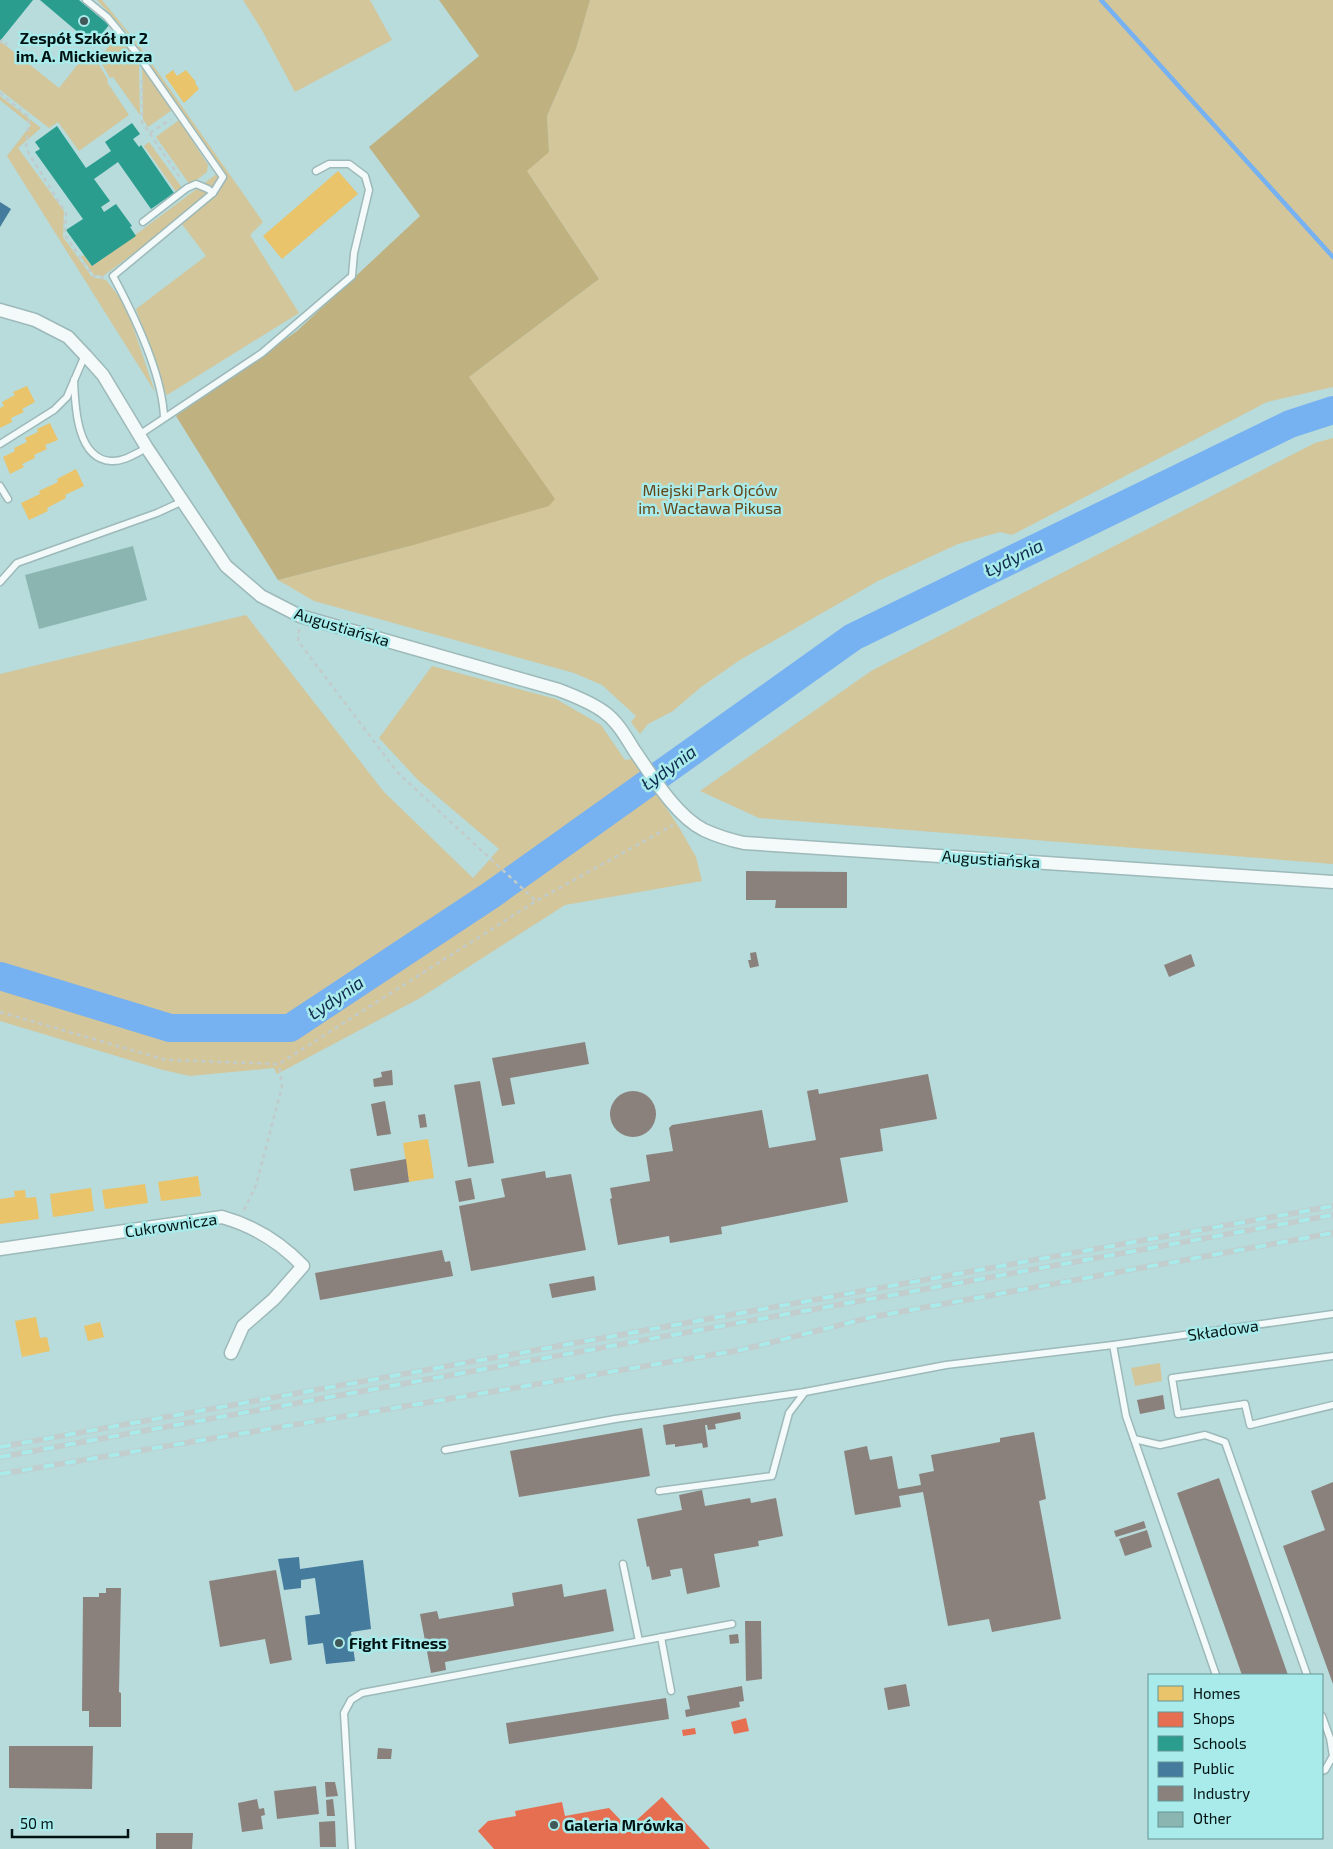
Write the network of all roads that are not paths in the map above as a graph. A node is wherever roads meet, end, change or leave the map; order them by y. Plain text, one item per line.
1 (86, 0) edge
2 (316, 171) dead end
3 (213, 193) junction
4 (143, 222) dead end
5 (0, 310) edge
6 (85, 355) junction
7 (74, 380) junction
8 (164, 417) junction
9 (139, 435) junction
10 (0, 444) edge
11 (148, 448) junction
12 (0, 486) edge
13 (8, 499) dead end
14 (183, 501) junction
15 (0, 582) edge
16 (1333, 882) edge
17 (0, 1249) edge
18 (1333, 1314) edge
19 (1113, 1346) junction
20 (231, 1353) dead end
21 (1333, 1356) edge
22 (805, 1392) junction
23 (1333, 1405) edge
24 (1134, 1439) junction
25 (445, 1450) dead end
26 (659, 1491) dead end
27 (623, 1564) dead end
28 (732, 1624) dead end
29 (661, 1637) junction
30 (638, 1641) junction
31 (1216, 1674) edge
32 (1307, 1674) edge
33 (671, 1690) dead end
34 (1323, 1719) edge
35 (1323, 1770) edge
36 (352, 1849) edge

1 - 3 lane
2 - 8 lane
3 - 4 lane
3 - 8 lane
5 - 6 street, Augustiańska
6 - 7 lane
6 - 9 street, Augustiańska
7 - 10 lane
7 - 11 lane
8 - 9 lane
9 - 11 street, Augustiańska
11 - 14 street, Augustiańska
12 - 13 lane
14 - 15 lane
14 - 16 street, Augustiańska
17 - 20 street, Cukrownicza
18 - 19 lane, Składowa
19 - 22 lane, Składowa
19 - 24 lane
21 - 23 lane
22 - 25 lane, Składowa
22 - 26 lane
24 - 31 lane
24 - 32 lane
27 - 30 lane
28 - 29 lane
29 - 30 lane
29 - 33 lane
30 - 36 lane
34 - 35 lane

